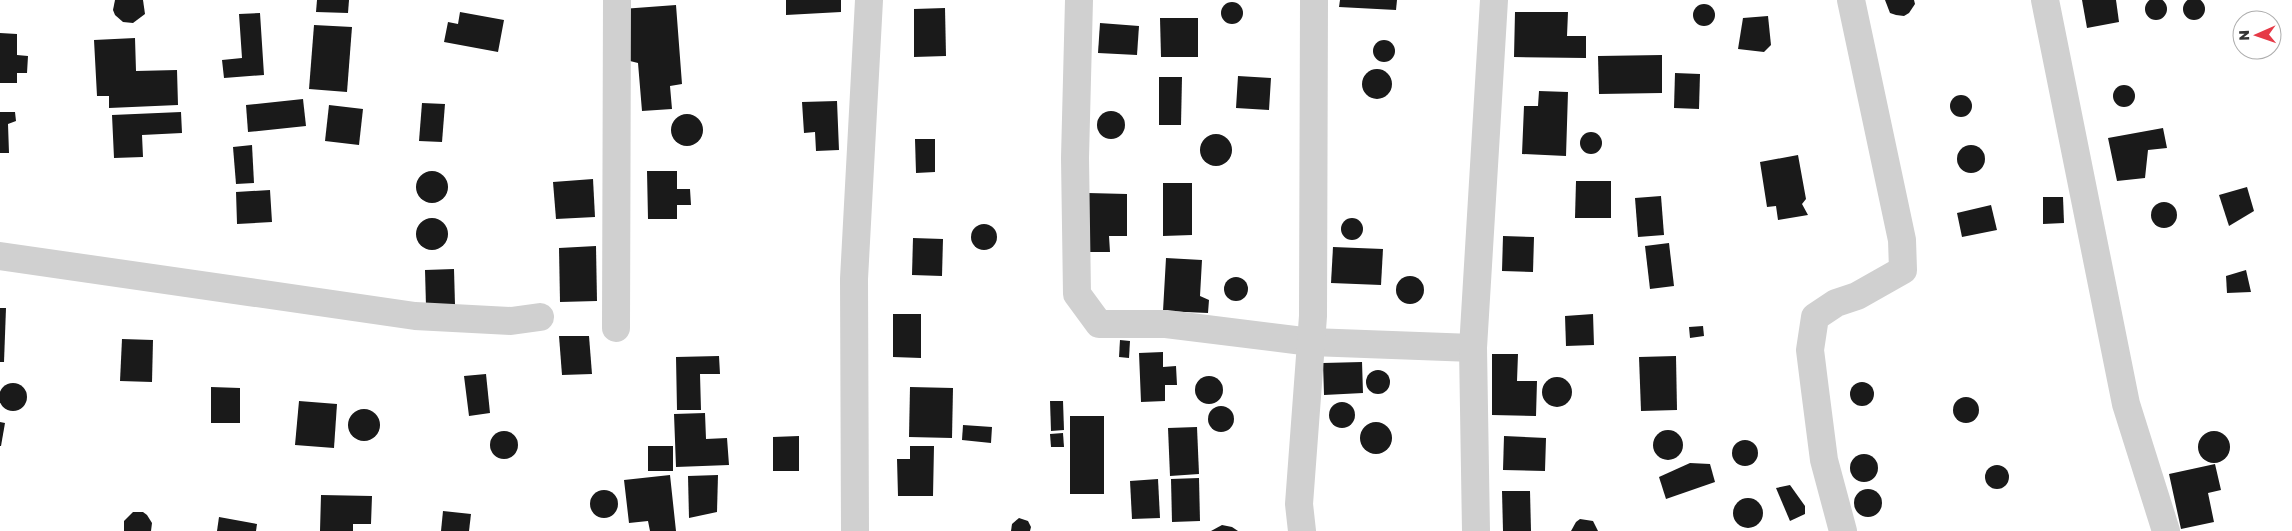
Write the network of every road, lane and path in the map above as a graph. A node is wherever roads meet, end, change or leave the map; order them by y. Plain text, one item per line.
1 (617, 0) edge
2 (869, 0) edge
3 (1079, 0) edge
4 (1314, 0) edge
5 (1494, 0) edge
6 (1851, 0) edge
7 (2045, 0) edge
8 (0, 256) edge
9 (540, 317) dead end
10 (616, 328) dead end
11 (1311, 342) junction
12 (1473, 348) junction
13 (855, 531) edge
14 (1302, 531) edge
15 (1476, 531) edge
16 (1843, 531) edge
17 (2166, 531) edge

1 - 10 street
2 - 13 street
3 - 11 street
4 - 11 street
5 - 12 street
6 - 16 street
7 - 17 street
8 - 9 street
11 - 12 street
11 - 14 street
12 - 15 street

